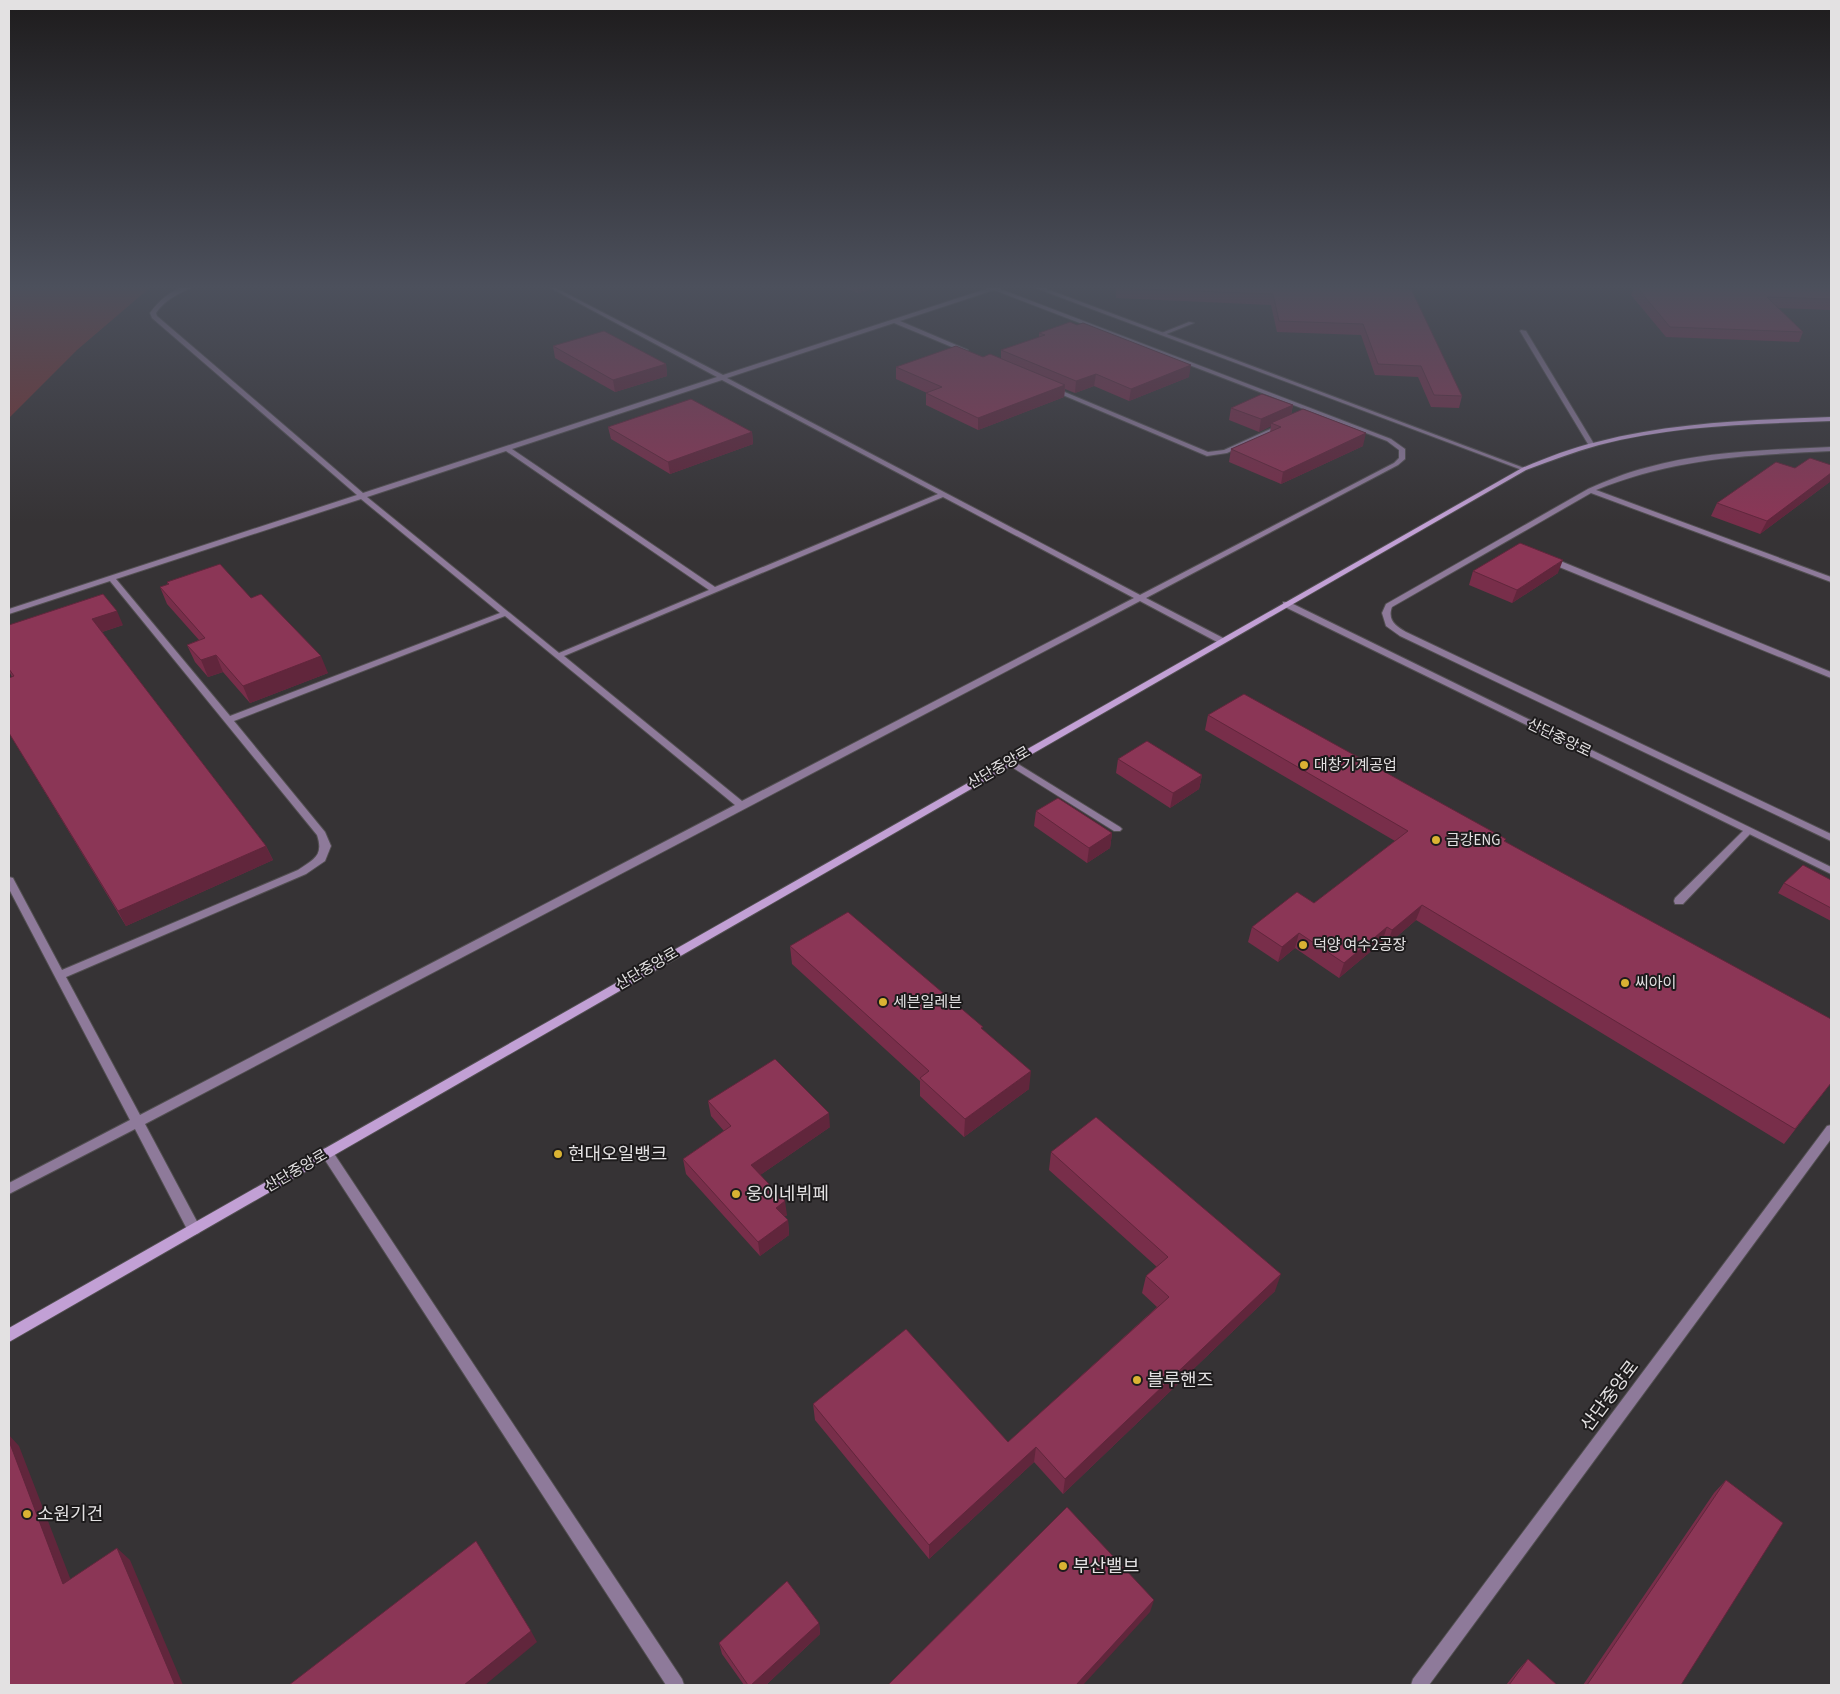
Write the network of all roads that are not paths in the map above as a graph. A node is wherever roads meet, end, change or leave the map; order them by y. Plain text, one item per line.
1 (209, 364) edge
2 (698, 364) edge
3 (763, 364) edge
4 (1186, 364) edge
5 (1242, 364) edge
6 (1543, 364) edge
7 (723, 377) junction
8 (1050, 387) edge
9 (1831, 419) edge
10 (1287, 423) edge
11 (1591, 444) junction
12 (507, 448) junction
13 (1831, 450) edge
14 (1524, 470) junction
15 (1590, 490) junction
16 (943, 494) junction
17 (362, 496) junction
18 (1503, 540) junction
19 (1512, 544) dead end
20 (1539, 556) edge
21 (112, 578) junction
22 (1831, 580) edge
23 (714, 590) junction
24 (1140, 598) junction
25 (1286, 604) junction
26 (9, 612) edge
27 (506, 613) junction
28 (1222, 641) junction
29 (558, 656) junction
30 (1831, 675) edge
31 (228, 720) junction
32 (1010, 762) junction
33 (742, 806) junction
34 (1117, 829) dead end
35 (1748, 831) junction
36 (1831, 838) edge
37 (1831, 871) edge
38 (9, 880) edge
39 (1679, 901) dead end
40 (59, 976) junction
41 (137, 1122) junction
42 (1831, 1130) edge
43 (327, 1153) junction
44 (9, 1189) edge
45 (194, 1229) junction
46 (9, 1335) edge
47 (676, 1685) edge
48 (1419, 1685) edge

1 - 17 street
2 - 7 street
3 - 7 street
4 - 24 street
5 - 14 street
6 - 11 street
7 - 12 street
7 - 16 street
8 - 10 street
9 - 11 street, 산단중앙로
11 - 14 street, 산단중앙로
12 - 17 street
12 - 23 street
13 - 15 street
14 - 25 street, 산단중앙로
15 - 18 street
15 - 22 street
16 - 23 street
16 - 24 street
17 - 21 street
17 - 27 street
18 - 19 street
18 - 36 street
20 - 30 street
21 - 26 street
21 - 31 street
23 - 29 street
24 - 28 street
24 - 33 street
25 - 28 street, 산단중앙로
25 - 35 street, 산단중앙로
27 - 29 street
27 - 31 street
28 - 32 street, 산단중앙로
29 - 33 street
31 - 40 street
32 - 34 street
32 - 43 street, 산단중앙로
33 - 41 street
35 - 37 street, 산단중앙로
35 - 39 street
38 - 40 street
40 - 41 street
41 - 44 street
41 - 45 street
42 - 48 street, 산단중앙로
43 - 45 street, 산단중앙로
43 - 47 street
45 - 46 street, 산단중앙로

